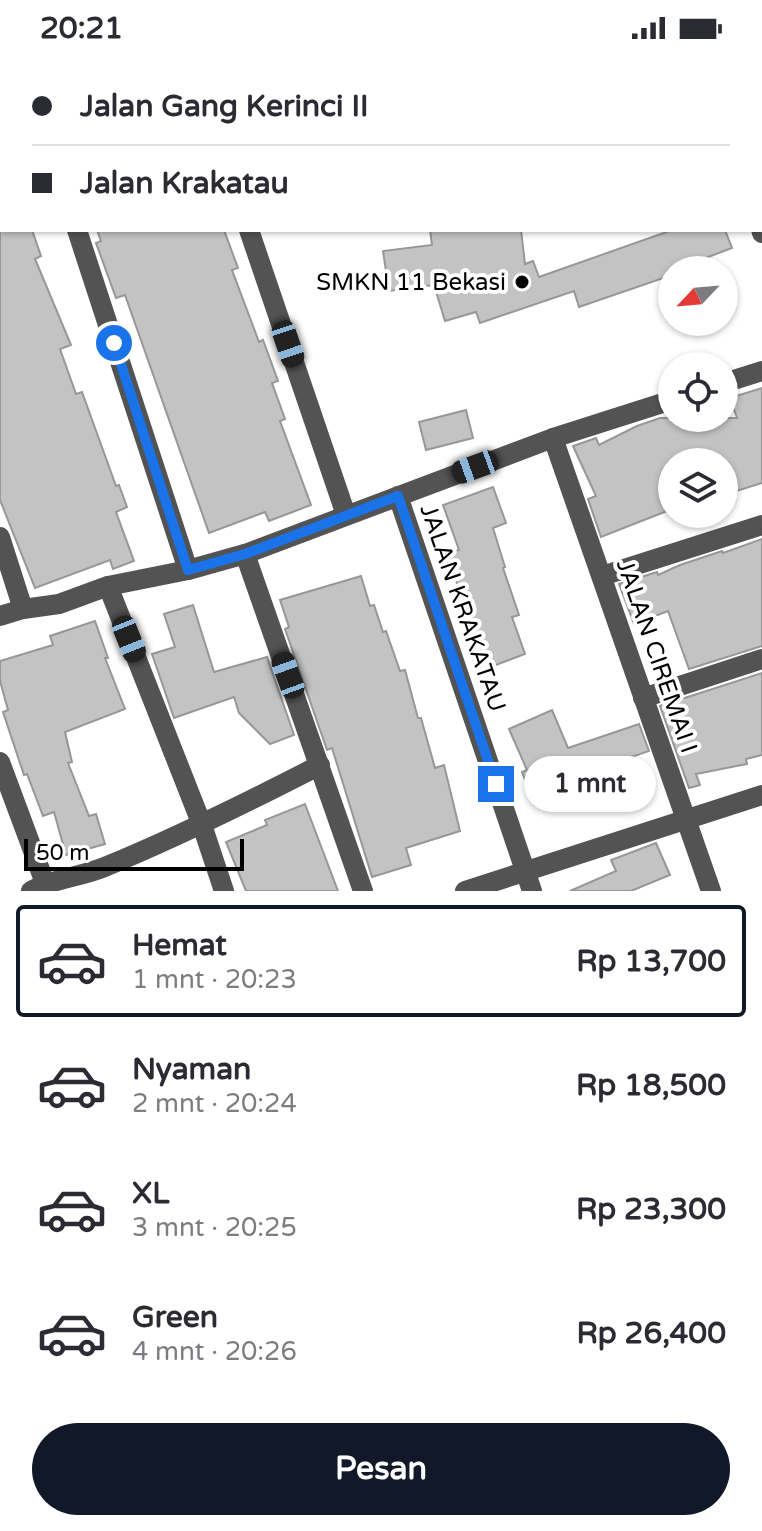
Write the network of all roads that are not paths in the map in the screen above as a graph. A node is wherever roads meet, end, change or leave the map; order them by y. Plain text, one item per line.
1 (78, 232) edge
2 (250, 232) edge
3 (762, 371) edge
4 (738, 379) edge
5 (658, 404) edge
6 (553, 438) junction
7 (398, 496) junction
8 (346, 515) junction
9 (762, 525) edge
10 (0, 537) edge
11 (245, 554) junction
12 (188, 570) junction
13 (602, 576) junction
14 (108, 586) junction
15 (23, 609) junction
16 (0, 616) edge
17 (762, 659) edge
18 (643, 698) junction
19 (0, 762) edge
20 (320, 765) junction
21 (762, 795) edge
22 (685, 819) junction
23 (202, 825) junction
24 (525, 871) junction
25 (90, 883) edge
26 (38, 887) edge
27 (224, 891) edge
28 (363, 891) edge
29 (465, 891) edge
30 (532, 891) edge
31 (711, 891) edge

1 - 12 street
2 - 8 street
3 - 4 street
5 - 6 street
6 - 7 street
6 - 13 street, JALAN CIREMAI I
7 - 8 street, JALAN KRAKATAU
7 - 24 street, JALAN KRAKATAU
8 - 11 street, JALAN KRAKATAU
9 - 13 street
10 - 15 street
11 - 12 street, JALAN KRAKATAU
11 - 20 street
12 - 14 street, JALAN KRAKATAU
13 - 18 street, JALAN CIREMAI I
14 - 15 street, JALAN KRAKATAU
14 - 23 street
15 - 16 street, JALAN KRAKATAU
17 - 18 street
18 - 22 street, JALAN CIREMAI I
19 - 26 street
20 - 23 street
20 - 28 street
21 - 22 street
22 - 24 street
22 - 31 street, JALAN CIREMAI I
23 - 25 street
23 - 27 street
24 - 29 street
24 - 30 street, JALAN KRAKATAU
25 - 26 street

